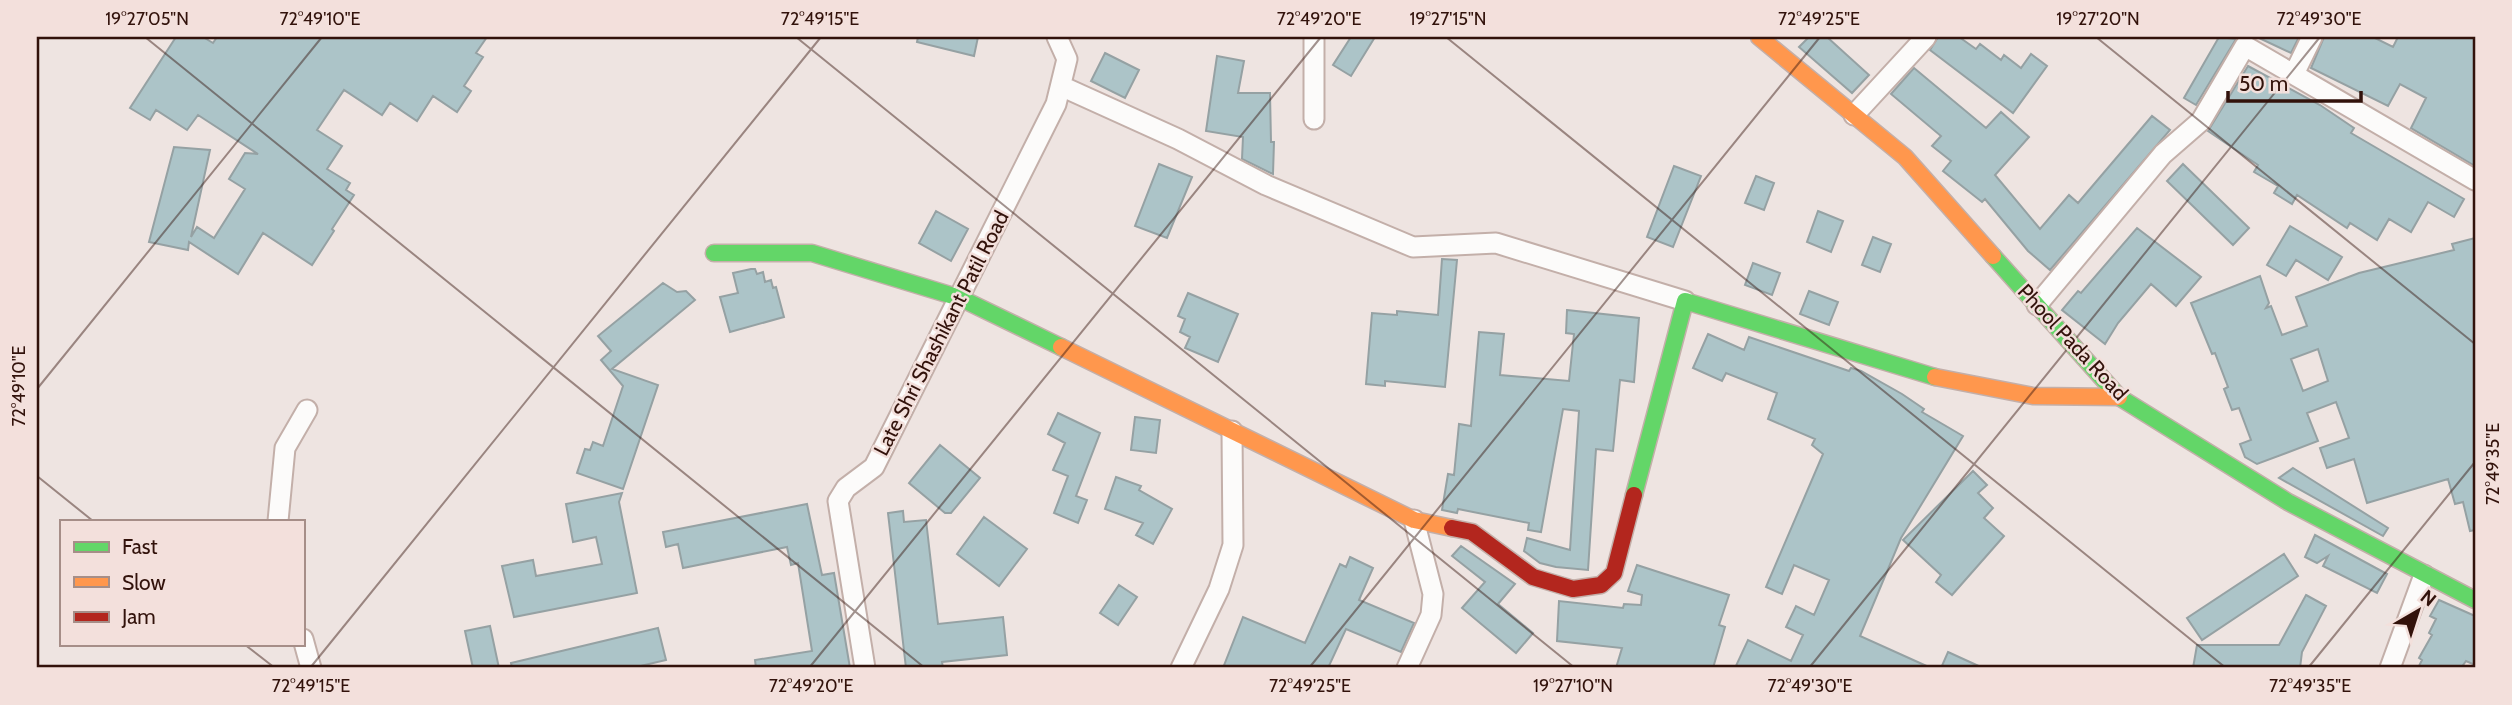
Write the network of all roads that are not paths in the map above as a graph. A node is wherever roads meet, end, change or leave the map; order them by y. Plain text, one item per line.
1 (1057, 37) edge
2 (1314, 37) edge
3 (1759, 37) edge
4 (1926, 37) edge
5 (2312, 37) edge
6 (2294, 74) junction
7 (1061, 86) junction
8 (1854, 115) junction
9 (1314, 119) dead end
10 (2475, 180) edge
11 (714, 253) dead end
12 (960, 298) junction
13 (1685, 301) junction
14 (2037, 305) junction
15 (2119, 397) junction
16 (307, 410) dead end
17 (1232, 431) junction
18 (278, 520) edge
19 (1414, 520) junction
20 (2424, 575) junction
21 (2475, 600) edge
22 (304, 643) edge
23 (311, 668) edge
24 (865, 668) edge
25 (1181, 668) edge
26 (1407, 668) edge
27 (2390, 668) edge

1 - 7 street, Late Shri Shashikant Patil Road
2 - 9 street
3 - 8 street, Phool Pada Road
4 - 8 street
5 - 6 street
6 - 10 street
6 - 14 street
7 - 12 street, Late Shri Shashikant Patil Road
7 - 13 street
8 - 14 street, Phool Pada Road
11 - 12 street
12 - 17 street
12 - 24 street, Late Shri Shashikant Patil Road
13 - 15 street
13 - 19 street
14 - 15 street, Phool Pada Road
15 - 20 street, Phool Pada Road
16 - 18 street
17 - 19 street
17 - 25 street
19 - 26 street
20 - 21 street, Phool Pada Road
20 - 27 street
22 - 23 street

